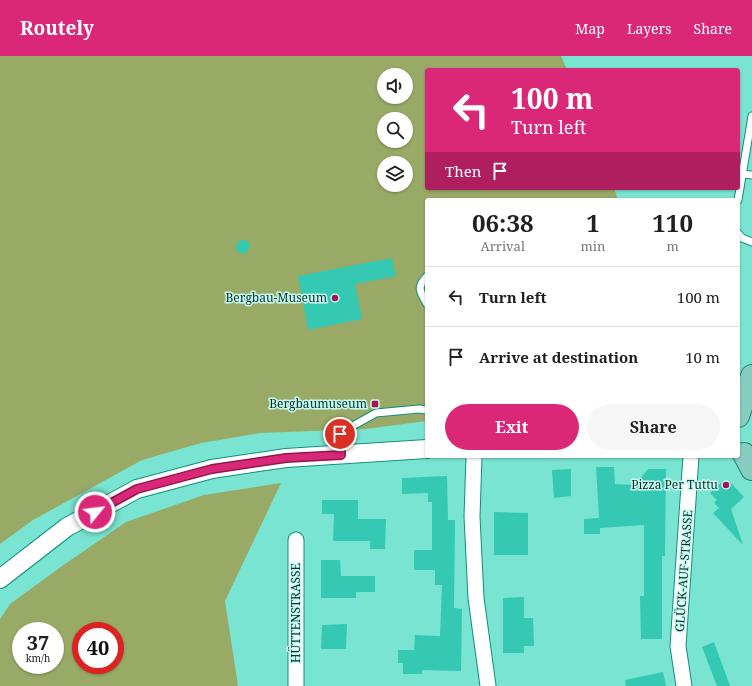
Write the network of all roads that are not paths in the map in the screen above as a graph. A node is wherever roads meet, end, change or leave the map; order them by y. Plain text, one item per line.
1 (752, 117) edge
2 (742, 174) junction
3 (752, 175) edge
4 (740, 187) edge
5 (740, 236) edge
6 (752, 242) edge
7 (425, 278) edge
8 (425, 300) edge
9 (752, 376) edge
10 (425, 410) edge
11 (740, 410) edge
12 (740, 416) edge
13 (752, 418) edge
14 (425, 450) edge
15 (341, 455) junction
16 (474, 458) edge
17 (691, 458) edge
18 (296, 540) dead end
19 (1, 575) edge
20 (296, 686) edge
21 (488, 686) edge
22 (684, 686) edge

1 - 2 lane
2 - 3 lane
2 - 4 lane
5 - 6 lane
7 - 8 lane
9 - 11 main road
10 - 15 lane
12 - 13 main road
14 - 15 street
15 - 19 street
16 - 21 street
17 - 22 street, GLÜCK-AUF-STRASSE
18 - 20 street, HÜTTENSTRASSE

